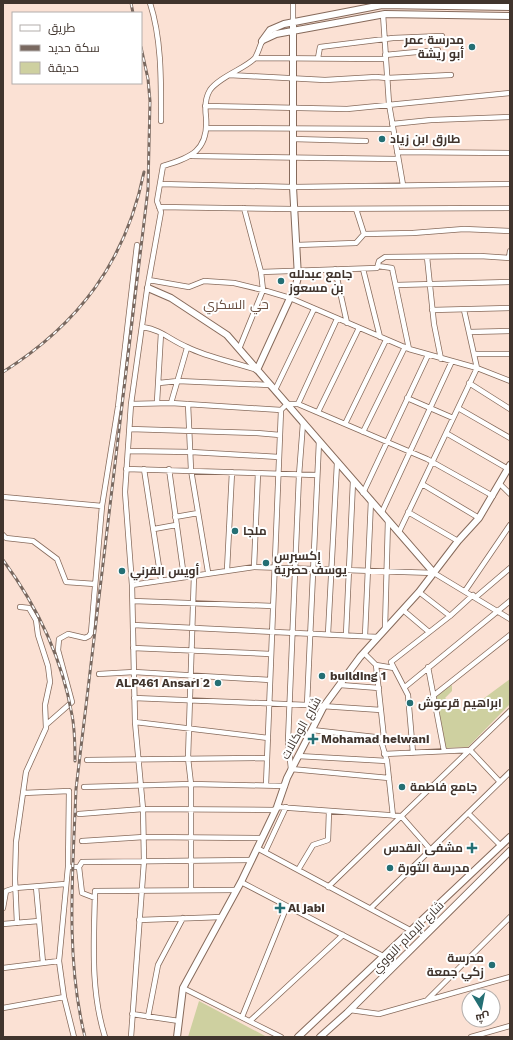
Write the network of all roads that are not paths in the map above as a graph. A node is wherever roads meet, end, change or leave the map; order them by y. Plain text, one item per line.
1 (150, 3) edge
2 (293, 3) edge
3 (382, 4) edge
4 (401, 5) junction
5 (510, 7) edge
6 (383, 14) junction
7 (401, 14) junction
8 (510, 16) edge
9 (293, 22) junction
10 (293, 30) junction
11 (442, 36) dead end
12 (384, 39) junction
13 (262, 41) junction
14 (438, 50) dead end
15 (386, 57) junction
16 (254, 58) junction
17 (293, 58) junction
18 (318, 58) junction
19 (228, 75) junction
20 (450, 75) dead end
21 (387, 78) junction
22 (293, 80) junction
23 (510, 93) edge
24 (389, 104) junction
25 (205, 106) junction
26 (293, 108) junction
27 (510, 117) edge
28 (160, 121) dead end
29 (392, 126) junction
30 (207, 128) junction
31 (293, 128) junction
32 (293, 139) junction
33 (366, 140) dead end
34 (396, 152) junction
35 (510, 153) edge
36 (190, 156) junction
37 (293, 159) junction
38 (397, 159) junction
39 (160, 184) junction
40 (510, 184) edge
41 (403, 185) junction
42 (293, 187) junction
43 (159, 207) junction
44 (244, 208) junction
45 (510, 208) edge
46 (294, 209) junction
47 (356, 209) junction
48 (510, 231) edge
49 (364, 234) junction
50 (137, 245) dead end
51 (297, 245) junction
52 (510, 251) edge
53 (427, 257) junction
54 (510, 258) edge
55 (378, 266) junction
56 (299, 269) junction
57 (335, 269) junction
58 (363, 269) junction
59 (261, 272) junction
60 (149, 280) junction
61 (510, 282) edge
62 (430, 284) junction
63 (396, 285) junction
64 (148, 288) junction
65 (263, 290) junction
66 (290, 298) junction
67 (510, 308) edge
68 (314, 310) junction
69 (432, 310) junction
70 (464, 310) junction
71 (337, 319) junction
72 (347, 323) junction
73 (143, 327) junction
74 (359, 328) junction
75 (510, 330) edge
76 (161, 332) junction
77 (469, 332) junction
78 (380, 337) junction
79 (386, 340) junction
80 (187, 348) junction
81 (407, 348) junction
82 (239, 349) junction
83 (474, 354) junction
84 (510, 354) edge
85 (428, 355) junction
86 (441, 360) junction
87 (452, 361) junction
88 (477, 368) junction
89 (257, 370) junction
90 (178, 381) junction
91 (510, 381) edge
92 (159, 383) junction
93 (469, 383) junction
94 (269, 385) junction
95 (275, 390) junction
96 (407, 398) junction
97 (157, 402) junction
98 (171, 403) junction
99 (131, 404) junction
100 (188, 404) junction
101 (287, 404) junction
102 (298, 404) junction
103 (430, 407) junction
104 (458, 408) junction
105 (510, 409) edge
106 (281, 410) junction
107 (318, 412) junction
108 (453, 418) junction
109 (303, 423) junction
110 (345, 424) junction
111 (130, 429) junction
112 (189, 431) junction
113 (363, 432) junction
114 (446, 433) junction
115 (280, 435) junction
116 (510, 438) edge
117 (319, 441) junction
118 (387, 441) junction
119 (129, 451) junction
120 (409, 451) junction
121 (191, 452) junction
122 (279, 457) junction
123 (432, 461) junction
124 (338, 463) junction
125 (509, 468) edge
126 (126, 469) junction
127 (144, 469) junction
128 (168, 469) junction
129 (191, 470) junction
130 (232, 472) junction
131 (258, 473) junction
132 (279, 474) junction
133 (299, 475) junction
134 (317, 475) junction
135 (353, 481) junction
136 (422, 484) junction
137 (500, 484) junction
138 (363, 493) junction
139 (510, 494) edge
140 (493, 496) junction
141 (3, 497) edge
142 (370, 500) junction
143 (102, 506) junction
144 (382, 512) junction
145 (408, 512) junction
146 (198, 513) junction
147 (175, 517) junction
148 (479, 518) junction
149 (388, 520) junction
150 (510, 525) edge
151 (176, 526) junction
152 (154, 529) junction
153 (399, 532) junction
154 (3, 535) edge
155 (458, 541) junction
156 (254, 566) junction
157 (274, 567) junction
158 (295, 568) junction
159 (312, 568) junction
160 (510, 568) edge
161 (331, 569) junction
162 (227, 570) junction
163 (349, 570) junction
164 (367, 571) junction
165 (208, 572) junction
166 (385, 572) junction
167 (434, 573) junction
168 (194, 575) junction
169 (184, 576) junction
170 (161, 580) junction
171 (95, 584) junction
172 (132, 585) junction
173 (465, 591) junction
174 (419, 592) junction
175 (474, 596) junction
176 (133, 600) junction
177 (510, 601) edge
178 (193, 604) junction
179 (273, 606) junction
180 (20, 607) dead end
181 (402, 610) junction
182 (498, 611) junction
183 (450, 616) junction
184 (510, 619) edge
185 (133, 625) junction
186 (192, 628) junction
187 (385, 628) junction
188 (272, 632) junction
189 (429, 632) junction
190 (292, 633) junction
191 (311, 634) junction
192 (328, 634) junction
193 (346, 635) junction
194 (510, 635) edge
195 (365, 636) junction
196 (378, 637) junction
197 (133, 648) junction
198 (191, 651) junction
199 (364, 653) junction
200 (271, 654) junction
201 (376, 665) junction
202 (428, 667) junction
203 (394, 668) junction
204 (134, 672) junction
205 (99, 674) dead end
206 (190, 675) junction
207 (270, 680) junction
208 (340, 685) junction
209 (405, 687) junction
210 (379, 688) junction
211 (434, 696) junction
212 (134, 698) junction
213 (189, 700) junction
214 (269, 703) junction
215 (290, 704) junction
216 (307, 705) junction
217 (324, 706) junction
218 (381, 710) junction
219 (510, 711) edge
220 (135, 722) junction
221 (47, 724) junction
222 (189, 728) junction
223 (312, 730) junction
224 (268, 738) junction
225 (384, 738) junction
226 (470, 750) junction
227 (444, 751) junction
228 (413, 753) junction
229 (384, 754) junction
230 (298, 756) junction
231 (138, 758) junction
232 (188, 758) junction
233 (267, 758) junction
234 (87, 760) dead end
235 (387, 761) junction
236 (291, 769) junction
237 (510, 772) edge
238 (389, 778) junction
239 (500, 782) junction
240 (191, 784) junction
241 (141, 785) junction
242 (266, 785) junction
243 (285, 786) junction
244 (84, 787) dead end
245 (23, 793) junction
246 (286, 807) junction
247 (276, 808) junction
248 (143, 809) junction
249 (190, 810) junction
250 (329, 811) junction
251 (468, 813) junction
252 (79, 814) dead end
253 (393, 816) junction
254 (401, 816) junction
255 (191, 836) junction
256 (144, 837) junction
257 (510, 837) edge
258 (262, 838) junction
259 (82, 841) dead end
260 (501, 846) junction
261 (257, 848) junction
262 (430, 849) junction
263 (510, 851) edge
264 (265, 852) junction
265 (250, 860) junction
266 (144, 861) junction
267 (190, 861) junction
268 (68, 867) junction
269 (79, 867) junction
270 (298, 870) junction
271 (241, 882) junction
272 (65, 884) junction
273 (36, 887) junction
274 (328, 887) junction
275 (15, 888) junction
276 (141, 890) junction
277 (191, 890) junction
278 (236, 890) junction
279 (95, 898) junction
280 (286, 906) junction
281 (3, 908) edge
282 (371, 908) junction
283 (222, 916) junction
284 (510, 917) edge
285 (183, 918) junction
286 (139, 920) junction
287 (39, 921) junction
288 (17, 923) junction
289 (3, 924) edge
290 (410, 930) junction
291 (343, 935) junction
292 (383, 956) junction
293 (60, 960) junction
294 (43, 963) junction
295 (3, 968) edge
296 (510, 977) edge
297 (183, 988) junction
298 (64, 997) junction
299 (427, 1001) junction
300 (3, 1008) edge
301 (350, 1010) junction
302 (132, 1014) junction
303 (148, 1017) junction
304 (242, 1017) junction
305 (178, 1021) junction
306 (250, 1021) junction
307 (510, 1026) edge
308 (74, 1037) edge
309 (105, 1037) edge
310 (131, 1037) edge
311 (177, 1037) edge
312 (281, 1037) edge
313 (298, 1037) edge
314 (320, 1037) edge
315 (471, 1037) edge

1 - 28 street
2 - 9 street
3 - 4 street
3 - 9 street
4 - 5 street
4 - 7 street
6 - 7 street
6 - 10 street
6 - 12 street
7 - 8 street
9 - 10 street
9 - 13 street
10 - 13 street
10 - 17 street
11 - 12 street
12 - 15 street
12 - 18 street
13 - 16 street
14 - 15 street
15 - 18 street
15 - 21 street
16 - 17 street
16 - 19 street
17 - 18 street
17 - 22 street
19 - 22 street
19 - 25 street
20 - 21 street
21 - 22 street
21 - 24 street
22 - 26 street
23 - 24 street
24 - 26 street
24 - 29 street
25 - 26 street
25 - 30 street
26 - 31 street
27 - 29 street
29 - 31 street
29 - 34 street
30 - 31 street
30 - 36 street
31 - 32 street
32 - 33 street
32 - 37 street
34 - 35 street
34 - 38 street
36 - 37 street
36 - 39 street
37 - 38 street
37 - 42 street
38 - 41 street
39 - 42 street
39 - 43 street
40 - 41 street
41 - 42 street
42 - 46 street
43 - 44 street
43 - 60 street
44 - 46 street
44 - 59 street
45 - 47 street
46 - 47 street
46 - 51 street
47 - 49 street
48 - 49 street
49 - 51 street
50 - 143 street
51 - 56 street
52 - 54 street
53 - 54 street
53 - 55 street
53 - 62 street
55 - 58 street
55 - 63 street
56 - 57 street
56 - 59 street
56 - 66 street
57 - 58 street
57 - 72 street
58 - 78 street
59 - 65 street
60 - 64 street
60 - 65 street
61 - 62 street
62 - 63 street
62 - 69 street
63 - 81 street
64 - 73 street
64 - 82 street
65 - 66 street
65 - 82 street
66 - 68 street
66 - 89 street
67 - 70 street
68 - 71 street
68 - 95 street
69 - 70 street
69 - 86 street
70 - 77 street
71 - 72 street
71 - 102 street
72 - 74 street
73 - 76 street
73 - 99 street
74 - 78 street
74 - 107 street
75 - 77 street
76 - 80 street
76 - 92 street
77 - 83 street
78 - 79 street
79 - 81 street
79 - 110 street
80 - 89 street
80 - 90 street
81 - 85 street
81 - 113 street
82 - 89 street
83 - 84 street
83 - 88 street
85 - 86 street
85 - 96 street
86 - 87 street
87 - 88 street
87 - 103 street
88 - 91 street
88 - 93 street
89 - 94 street
90 - 92 street
90 - 94 street
90 - 98 street
92 - 97 street
93 - 104 street
93 - 105 street
94 - 95 street
95 - 101 street
96 - 103 street
96 - 118 street
97 - 98 street
97 - 99 street
98 - 100 street
99 - 111 street
100 - 106 street
100 - 112 street
101 - 102 street
101 - 106 street
101 - 109 street
102 - 107 street
103 - 108 street
103 - 120 street
104 - 108 street
104 - 116 street
106 - 115 street
107 - 110 street
108 - 114 street
109 - 117 street
109 - 133 street
110 - 113 street
111 - 112 street
111 - 119 street
112 - 115 street
112 - 121 street
113 - 118 street
114 - 123 street
114 - 125 street
115 - 122 street
117 - 124 street
117 - 134 street
118 - 120 street
118 - 138 street
119 - 121 street
119 - 126 street
120 - 123 street
120 - 144 street
121 - 122 street
121 - 129 street
122 - 132 street
123 - 136 street
123 - 140 street
124 - 135 street
124 - 161 street
125 - 137 street, شارع الوكالات
126 - 127 street
126 - 172 street
127 - 128 street
127 - 152 street
128 - 129 street
128 - 147 street
129 - 130 street
129 - 146 street
130 - 131 street
130 - 162 street
131 - 132 street
131 - 156 street
132 - 133 street
132 - 157 street
133 - 134 street
133 - 158 street
134 - 159 street
135 - 138 street
135 - 163 street
136 - 145 street
136 - 148 street
137 - 139 street
137 - 140 street, شارع الوكالات
138 - 142 street
140 - 148 street, شارع الوكالات
141 - 143 street
142 - 144 street
142 - 164 street
143 - 171 street
144 - 149 street
145 - 153 street
145 - 155 street
146 - 147 street
146 - 165 street
147 - 151 street
148 - 155 street, شارع الوكالات
149 - 153 street
149 - 166 street
150 - 173 street
151 - 152 street
151 - 169 street
152 - 170 street
153 - 167 street
154 - 171 street
155 - 167 street, شارع الوكالات
156 - 157 street
156 - 162 street
157 - 158 street
157 - 179 street
158 - 159 street
158 - 190 street
159 - 161 street
159 - 191 street
160 - 175 street
161 - 163 street
161 - 192 street
162 - 165 street
163 - 164 street
163 - 193 street
164 - 166 street
164 - 195 street
165 - 168 street
166 - 167 street
166 - 187 street
167 - 173 street
167 - 174 street, شارع الوكالات
168 - 169 street
168 - 178 street
169 - 170 street
170 - 172 street
171 - 221 street
172 - 176 street
173 - 175 street
174 - 181 street, شارع الوكالات
174 - 183 street
175 - 182 street
175 - 183 street
176 - 178 street
176 - 185 street
177 - 182 street
178 - 179 street
178 - 186 street
179 - 188 street
180 - 221 street
181 - 187 street, شارع الوكالات
181 - 189 street
182 - 184 street
182 - 202 street
183 - 189 street
185 - 186 street
185 - 197 street
186 - 188 street
186 - 198 street
187 - 196 street, شارع الوكالات
188 - 190 street
188 - 200 street
189 - 203 street
190 - 191 street
190 - 215 street
191 - 192 street
191 - 216 street
192 - 193 street
193 - 195 street
194 - 211 street
195 - 196 street
196 - 199 street, شارع الوكالات
197 - 198 street
197 - 204 street
198 - 200 street
198 - 206 street
199 - 201 street
199 - 208 street, شارع الوكالات
200 - 207 street
201 - 203 street
201 - 210 street
202 - 209 street
202 - 211 street
203 - 209 street
204 - 205 street
204 - 206 street
204 - 212 street
206 - 207 street
206 - 213 street
207 - 214 street
208 - 210 street
208 - 217 street, شارع الوكالات
209 - 228 street
210 - 218 street
211 - 227 street
212 - 213 street
212 - 220 street
213 - 214 street
213 - 222 street
214 - 215 street
214 - 224 street
215 - 216 street
215 - 236 street
216 - 217 street
217 - 218 street
217 - 223 street, شارع الوكالات
218 - 225 street
219 - 226 street
220 - 222 street
220 - 231 street
221 - 245 street
222 - 224 street
222 - 232 street
223 - 225 street
223 - 230 street, شارع الوكالات
224 - 233 street
225 - 229 street
226 - 227 street
226 - 239 street
226 - 254 street
227 - 228 street
228 - 229 street
229 - 235 street
230 - 235 street
230 - 236 street, شارع الوكالات
231 - 232 street
231 - 234 street
231 - 241 street
232 - 233 street
232 - 240 street
233 - 242 street
235 - 238 street
236 - 238 street
236 - 243 street, شارع الوكالات
237 - 239 street
238 - 253 street
239 - 251 street
240 - 241 street
240 - 242 street
240 - 249 street
241 - 244 street
241 - 248 street
242 - 243 street
243 - 247 street, شارع الوكالات
245 - 268 street
245 - 275 street
246 - 247 street
246 - 250 street
246 - 264 street
247 - 249 street
247 - 258 street, شارع الوكالات
248 - 249 street
248 - 252 street
248 - 256 street
249 - 255 street
250 - 253 street
250 - 270 street
251 - 260 street
251 - 262 street
253 - 254 street
254 - 262 street
254 - 274 street
255 - 256 street
255 - 258 street
255 - 267 street
256 - 259 street
256 - 266 street
257 - 260 street
258 - 261 street, شارع الوكالات
260 - 290 street
261 - 264 street
261 - 265 street, شارع الوكالات
262 - 282 street
263 - 301 street, شارع الإمام النووي
264 - 270 street
265 - 267 street
265 - 271 street, شارع الوكالات
266 - 267 street
266 - 269 street
266 - 276 street
267 - 277 street
268 - 269 street
268 - 272 street
269 - 279 street
270 - 274 street
271 - 278 street, شارع الوكالات
271 - 280 street
272 - 273 street
272 - 293 street
273 - 275 street
273 - 287 street
274 - 282 street
275 - 281 street
275 - 288 street
276 - 277 street
276 - 279 street
276 - 286 street
277 - 278 street
278 - 283 street, شارع الوكالات
279 - 309 street
280 - 291 street
280 - 304 street
282 - 290 street
283 - 285 street
283 - 297 street, شارع الوكالات
284 - 299 street
285 - 286 street
285 - 303 street
286 - 302 street
287 - 288 street
287 - 294 street
288 - 289 street
290 - 292 street
291 - 292 street
291 - 306 street
292 - 313 street
293 - 294 street
293 - 298 street
294 - 295 street
296 - 299 street
297 - 304 street
297 - 305 street, شارع الوكالات
298 - 300 street
298 - 308 street
299 - 301 street
301 - 314 street, شارع الإمام النووي
302 - 303 street
302 - 310 street
303 - 305 street
304 - 306 street
305 - 311 street, شارع الوكالات
306 - 312 street
307 - 315 street

